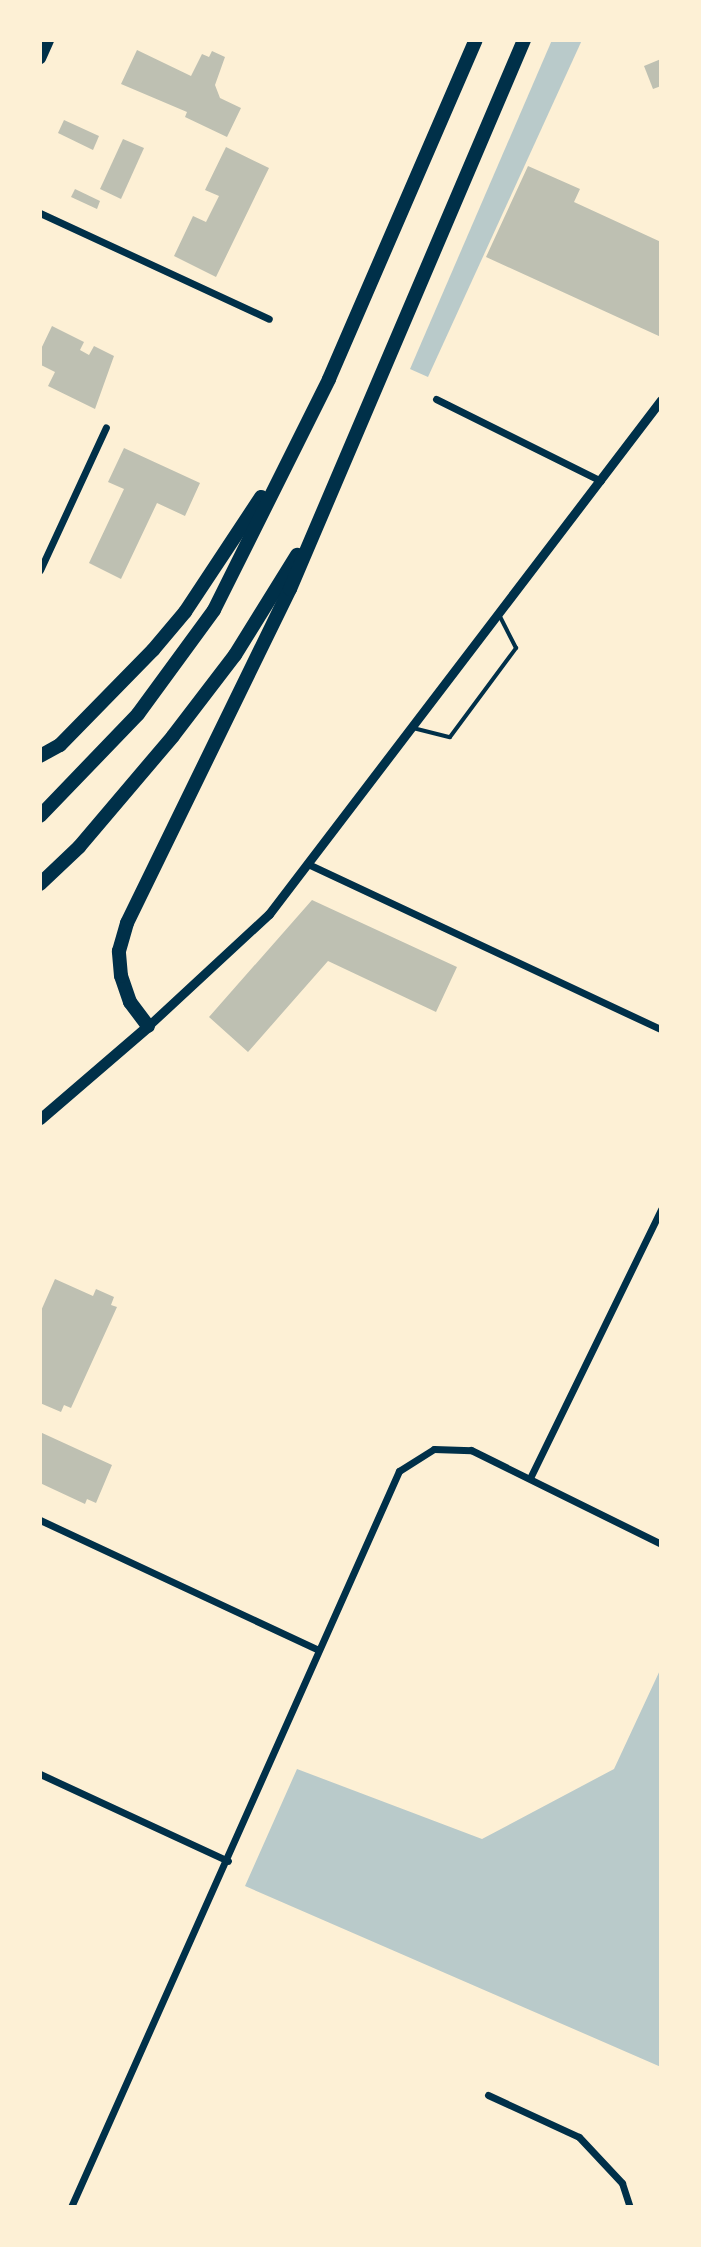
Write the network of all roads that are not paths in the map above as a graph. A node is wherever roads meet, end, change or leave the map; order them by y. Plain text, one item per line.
1 (48, 40) edge
2 (476, 40) edge
3 (524, 40) edge
4 (40, 58) edge
5 (40, 213) edge
6 (269, 319) dead end
7 (329, 379) junction
8 (436, 399) dead end
9 (661, 400) edge
10 (106, 427) dead end
11 (336, 476) junction
12 (601, 481) junction
13 (40, 570) edge
14 (499, 615) junction
15 (413, 728) junction
16 (40, 756) edge
17 (40, 816) edge
18 (308, 864) junction
19 (40, 884) edge
20 (148, 1026) junction
21 (661, 1029) edge
22 (40, 1119) edge
23 (661, 1209) edge
24 (531, 1476) junction
25 (40, 1520) edge
26 (661, 1544) edge
27 (317, 1649) junction
28 (40, 1774) edge
29 (228, 1861) junction
30 (488, 2095) dead end
31 (71, 2207) edge
32 (630, 2207) edge

1 - 4 main road
2 - 7 highway
3 - 11 highway
5 - 6 street
7 - 16 highway
7 - 17 highway
8 - 12 street
9 - 12 street
10 - 13 street
11 - 19 highway
11 - 20 highway
12 - 14 street
14 - 15 street
14 - 15 lane
15 - 18 street
18 - 20 street
18 - 21 street
20 - 22 main road
23 - 24 street
24 - 26 street
24 - 27 street
25 - 27 street
27 - 29 street
28 - 29 street
29 - 31 street
30 - 32 street

